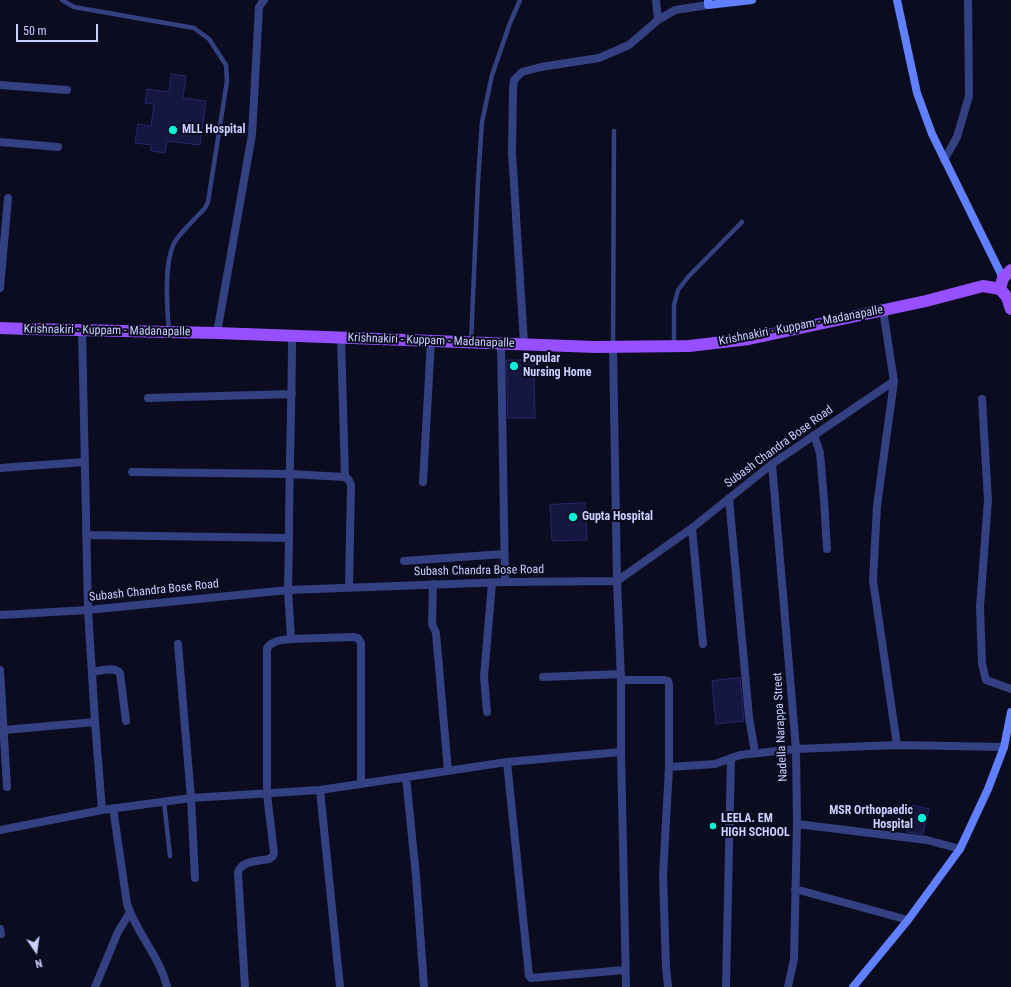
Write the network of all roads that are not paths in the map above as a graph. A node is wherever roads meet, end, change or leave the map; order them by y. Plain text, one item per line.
1 (62, 0) edge
2 (520, 0) edge
3 (656, 0) edge
4 (752, 0) edge
5 (897, 0) edge
6 (968, 0) edge
7 (260, 2) edge
8 (708, 3) edge
9 (658, 20) junction
10 (0, 84) edge
11 (67, 90) dead end
12 (614, 131) dead end
13 (0, 142) edge
14 (58, 147) dead end
15 (944, 160) junction
16 (8, 198) dead end
17 (742, 222) dead end
18 (1004, 279) edge
19 (0, 288) edge
20 (1011, 309) edge
21 (883, 310) junction
22 (0, 328) edge
23 (82, 330) junction
24 (169, 332) junction
25 (217, 333) junction
26 (292, 335) junction
27 (341, 337) junction
28 (431, 341) junction
29 (471, 342) junction
30 (501, 343) junction
31 (524, 344) junction
32 (674, 346) junction
33 (613, 347) junction
34 (894, 381) junction
35 (292, 394) junction
36 (148, 398) dead end
37 (982, 399) dead end
38 (814, 435) junction
39 (84, 462) junction
40 (772, 464) junction
41 (0, 468) edge
42 (132, 472) dead end
43 (289, 474) junction
44 (345, 477) junction
45 (423, 482) dead end
46 (729, 498) junction
47 (692, 528) junction
48 (86, 535) junction
49 (289, 538) junction
50 (827, 549) dead end
51 (504, 554) junction
52 (404, 561) dead end
53 (617, 581) junction
54 (505, 582) junction
55 (492, 583) junction
56 (433, 584) junction
57 (350, 587) junction
58 (288, 590) junction
59 (88, 610) junction
60 (0, 616) edge
61 (291, 639) junction
62 (178, 644) dead end
63 (703, 644) dead end
64 (0, 670) edge
65 (92, 672) junction
66 (543, 677) dead end
67 (621, 677) junction
68 (1011, 688) edge
69 (1, 703) edge
70 (487, 712) dead end
71 (1011, 712) edge
72 (126, 721) dead end
73 (94, 722) junction
74 (4, 730) junction
75 (897, 745) junction
76 (1004, 747) junction
77 (796, 749) junction
78 (621, 752) junction
79 (755, 753) junction
80 (731, 758) junction
81 (507, 762) junction
82 (669, 767) junction
83 (448, 771) junction
84 (406, 777) junction
85 (361, 784) junction
86 (8, 787) dead end
87 (320, 790) junction
88 (267, 794) junction
89 (191, 798) junction
90 (164, 802) junction
91 (114, 808) junction
92 (102, 810) junction
93 (797, 824) junction
94 (0, 830) edge
95 (960, 849) junction
96 (170, 856) dead end
97 (195, 878) dead end
98 (795, 889) junction
99 (130, 912) junction
100 (908, 920) junction
101 (625, 970) junction
102 (95, 987) edge
103 (167, 987) edge
104 (245, 987) edge
105 (340, 987) edge
106 (424, 987) edge
107 (626, 987) edge
108 (668, 987) edge
109 (726, 987) edge
110 (788, 987) edge
111 (853, 987) edge

1 - 24 lane
2 - 29 lane
3 - 9 street
4 - 8 street
5 - 15 street
6 - 15 street
7 - 25 street
8 - 9 street
9 - 31 street
10 - 11 street
12 - 33 lane
13 - 14 street
15 - 18 street
16 - 19 street
17 - 32 lane
18 - 20 main road
18 - 21 main road, Krishnakiri - Kuppam - Madanapalle
21 - 32 main road, Krishnakiri - Kuppam - Madanapalle
21 - 34 street
22 - 23 main road, Krishnakiri - Kuppam - Madanapalle
23 - 24 main road, Krishnakiri - Kuppam - Madanapalle
23 - 39 street
24 - 25 main road, Krishnakiri - Kuppam - Madanapalle
25 - 26 main road, Krishnakiri - Kuppam - Madanapalle
26 - 27 main road, Krishnakiri - Kuppam - Madanapalle
26 - 35 street
27 - 28 main road, Krishnakiri - Kuppam - Madanapalle
27 - 44 street
28 - 29 main road, Krishnakiri - Kuppam - Madanapalle
28 - 45 street
29 - 30 main road, Krishnakiri - Kuppam - Madanapalle
30 - 31 main road, Krishnakiri - Kuppam - Madanapalle
30 - 51 street
31 - 33 main road, Krishnakiri - Kuppam - Madanapalle
32 - 33 main road, Krishnakiri - Kuppam - Madanapalle
33 - 53 street
34 - 38 street, Subash Chandra Bose Road
34 - 75 street
35 - 36 street
35 - 43 street
37 - 68 street
38 - 40 street, Subash Chandra Bose Road
38 - 50 street
39 - 41 street
39 - 48 street
40 - 46 street, Subash Chandra Bose Road
40 - 77 street, Nadella Narappa Street
42 - 43 street
43 - 44 street
43 - 49 street
44 - 57 street
46 - 47 street, Subash Chandra Bose Road
46 - 79 street
47 - 53 street, Subash Chandra Bose Road
47 - 63 street
48 - 49 street
48 - 59 street
49 - 58 street
51 - 52 street
51 - 54 street
53 - 54 street, Subash Chandra Bose Road
53 - 67 street
54 - 55 street, Subash Chandra Bose Road
55 - 56 street, Subash Chandra Bose Road
55 - 70 street
56 - 57 street, Subash Chandra Bose Road
56 - 83 street
57 - 58 street, Subash Chandra Bose Road
58 - 59 street, Subash Chandra Bose Road
58 - 61 street
59 - 60 street, Subash Chandra Bose Road
59 - 65 street
61 - 85 street
61 - 88 street
62 - 89 street
64 - 69 street
65 - 72 street
65 - 73 street
66 - 67 street
67 - 78 street
67 - 82 street
69 - 74 street
71 - 76 street
73 - 74 street
73 - 92 street
74 - 86 street
75 - 76 street
75 - 77 street
76 - 95 street
77 - 79 street
77 - 93 street, Nadella Narappa Street
78 - 81 street
78 - 101 street
79 - 80 street
80 - 82 street
80 - 109 street
81 - 83 street
81 - 101 street
82 - 108 street
83 - 84 street
84 - 85 street
84 - 106 street
85 - 87 street
87 - 88 street
87 - 105 street
88 - 89 street
88 - 104 street
89 - 90 street
89 - 97 street
90 - 91 street
90 - 96 lane
91 - 92 street
91 - 99 street
92 - 94 street
93 - 95 street
93 - 98 street, Nadella Narappa Street
95 - 100 street
98 - 100 street
98 - 110 street, Nadella Narappa Street
99 - 102 street
99 - 103 street
100 - 111 street
101 - 107 street

